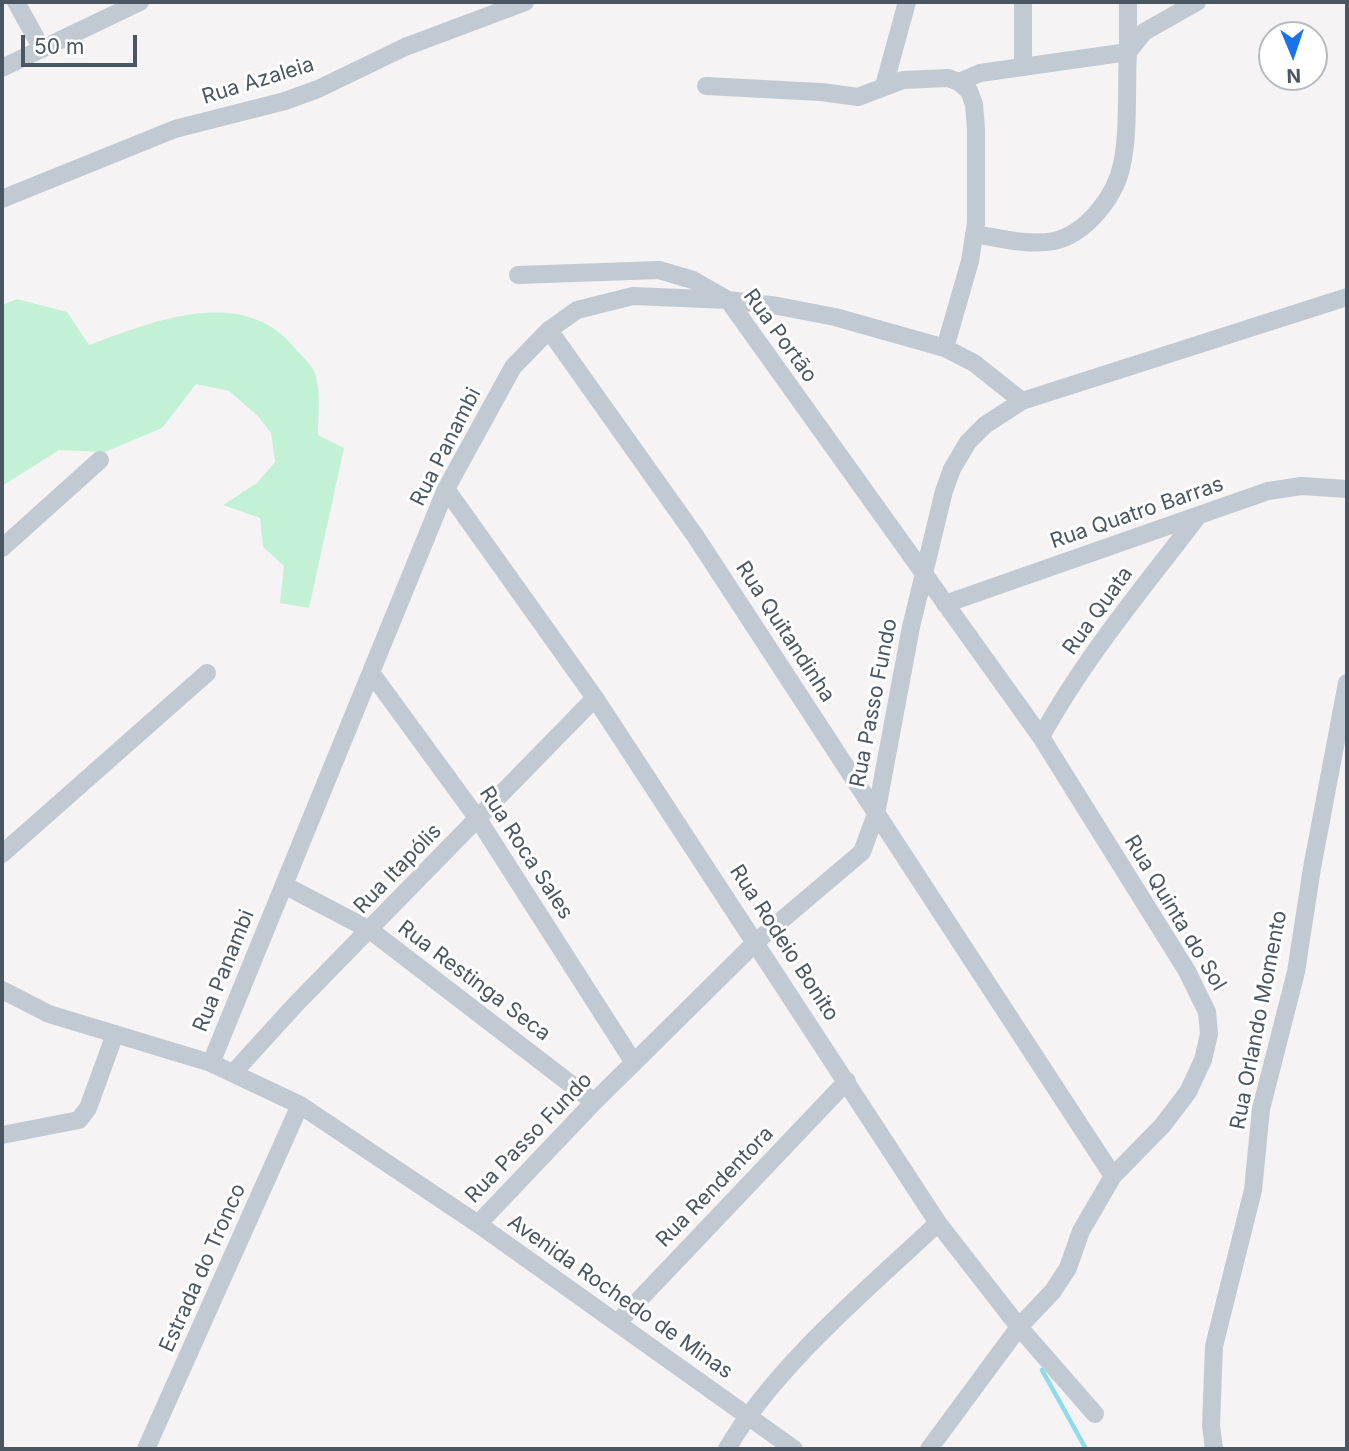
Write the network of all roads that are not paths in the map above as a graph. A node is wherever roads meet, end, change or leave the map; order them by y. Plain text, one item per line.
1 (16, 2) edge
2 (140, 2) edge
3 (525, 2) edge
4 (907, 2) edge
5 (1023, 2) edge
6 (1128, 2) edge
7 (1196, 2) edge
8 (42, 49) junction
9 (1128, 52) junction
10 (1023, 67) junction
11 (2, 68) edge
12 (959, 82) junction
13 (706, 86) dead end
14 (884, 86) junction
15 (2, 200) edge
16 (974, 234) junction
17 (518, 275) dead end
18 (1347, 297) edge
19 (728, 300) junction
20 (549, 330) junction
21 (945, 348) junction
22 (1022, 401) junction
23 (100, 460) dead end
24 (446, 489) junction
25 (1347, 489) edge
26 (1198, 516) junction
27 (2, 548) edge
28 (923, 573) junction
29 (945, 604) junction
30 (207, 673) dead end
31 (372, 674) junction
32 (1347, 683) edge
33 (595, 698) junction
34 (1041, 737) junction
35 (876, 814) junction
36 (478, 819) junction
37 (2, 853) edge
38 (284, 885) junction
39 (370, 930) junction
40 (757, 941) junction
41 (2, 990) edge
42 (115, 1034) junction
43 (211, 1063) junction
44 (634, 1063) junction
45 (234, 1072) junction
46 (847, 1081) junction
47 (594, 1102) junction
48 (300, 1105) junction
49 (2, 1135) edge
50 (1112, 1176) junction
51 (938, 1223) junction
52 (478, 1224) junction
53 (617, 1323) junction
54 (1019, 1327) junction
55 (747, 1414) junction
56 (1096, 1414) dead end
57 (146, 1449) edge
58 (727, 1449) edge
59 (794, 1449) edge
60 (929, 1449) edge
61 (1214, 1449) edge

1 - 8 street
2 - 8 street
3 - 15 street, Rua Azaleia
4 - 14 street
5 - 10 street
6 - 9 street
7 - 9 street
8 - 11 street
9 - 10 street
9 - 16 street
10 - 12 street
12 - 14 street
12 - 16 street
13 - 14 street
16 - 21 street
17 - 19 street, Rua Portão
18 - 22 street, Rua Passo Fundo
19 - 20 street, Rua Panambi
19 - 21 street, Rua Panambi
19 - 28 street, Rua Portão
20 - 24 street, Rua Panambi
20 - 35 street, Rua Quitandinha
21 - 22 street, Rua Panambi
22 - 28 street, Rua Passo Fundo
23 - 27 street
24 - 31 street, Rua Panambi
24 - 33 street, Rua Rodeio Bonito
25 - 26 street, Rua Quatro Barras
26 - 29 street, Rua Quatro Barras
26 - 34 street, Rua Quata
28 - 29 street, Rua Quinta do Sol
28 - 35 street, Rua Passo Fundo
29 - 34 street, Rua Quinta do Sol
30 - 37 street
31 - 36 street, Rua Roca Sales
31 - 38 street, Rua Panambi
32 - 61 street, Rua Orlando Momento
33 - 36 street, Rua Itapólis
33 - 40 street, Rua Rodeio Bonito
34 - 50 street, Rua Quinta do Sol
35 - 40 street, Rua Passo Fundo
35 - 50 street, Rua Quitandinha
36 - 39 street, Rua Itapólis
36 - 44 street, Rua Roca Sales
38 - 39 street, Rua Restinga Seca
38 - 43 street, Rua Panambi
39 - 45 street, Rua Itapólis
39 - 47 street, Rua Restinga Seca
40 - 44 street, Rua Passo Fundo
40 - 46 street, Rua Rodeio Bonito
41 - 42 street, Avenida Rochedo de Minas
42 - 43 street, Avenida Rochedo de Minas
42 - 49 street
43 - 45 street, Avenida Rochedo de Minas
44 - 47 street, Rua Passo Fundo
45 - 48 street, Avenida Rochedo de Minas
46 - 51 street, Rua Rodeio Bonito
46 - 53 street, Rua Rendentora
47 - 52 street, Rua Passo Fundo
48 - 52 street, Avenida Rochedo de Minas
48 - 57 street, Estrada do Tronco
50 - 54 street, Rua Quinta do Sol
51 - 54 street, Rua Rodeio Bonito
51 - 55 street
52 - 53 street, Avenida Rochedo de Minas
53 - 55 street, Avenida Rochedo de Minas
54 - 56 street, Rua Rodeio Bonito
54 - 60 street, Rua Quinta do Sol
55 - 58 street
55 - 59 street, Avenida Rochedo de Minas

